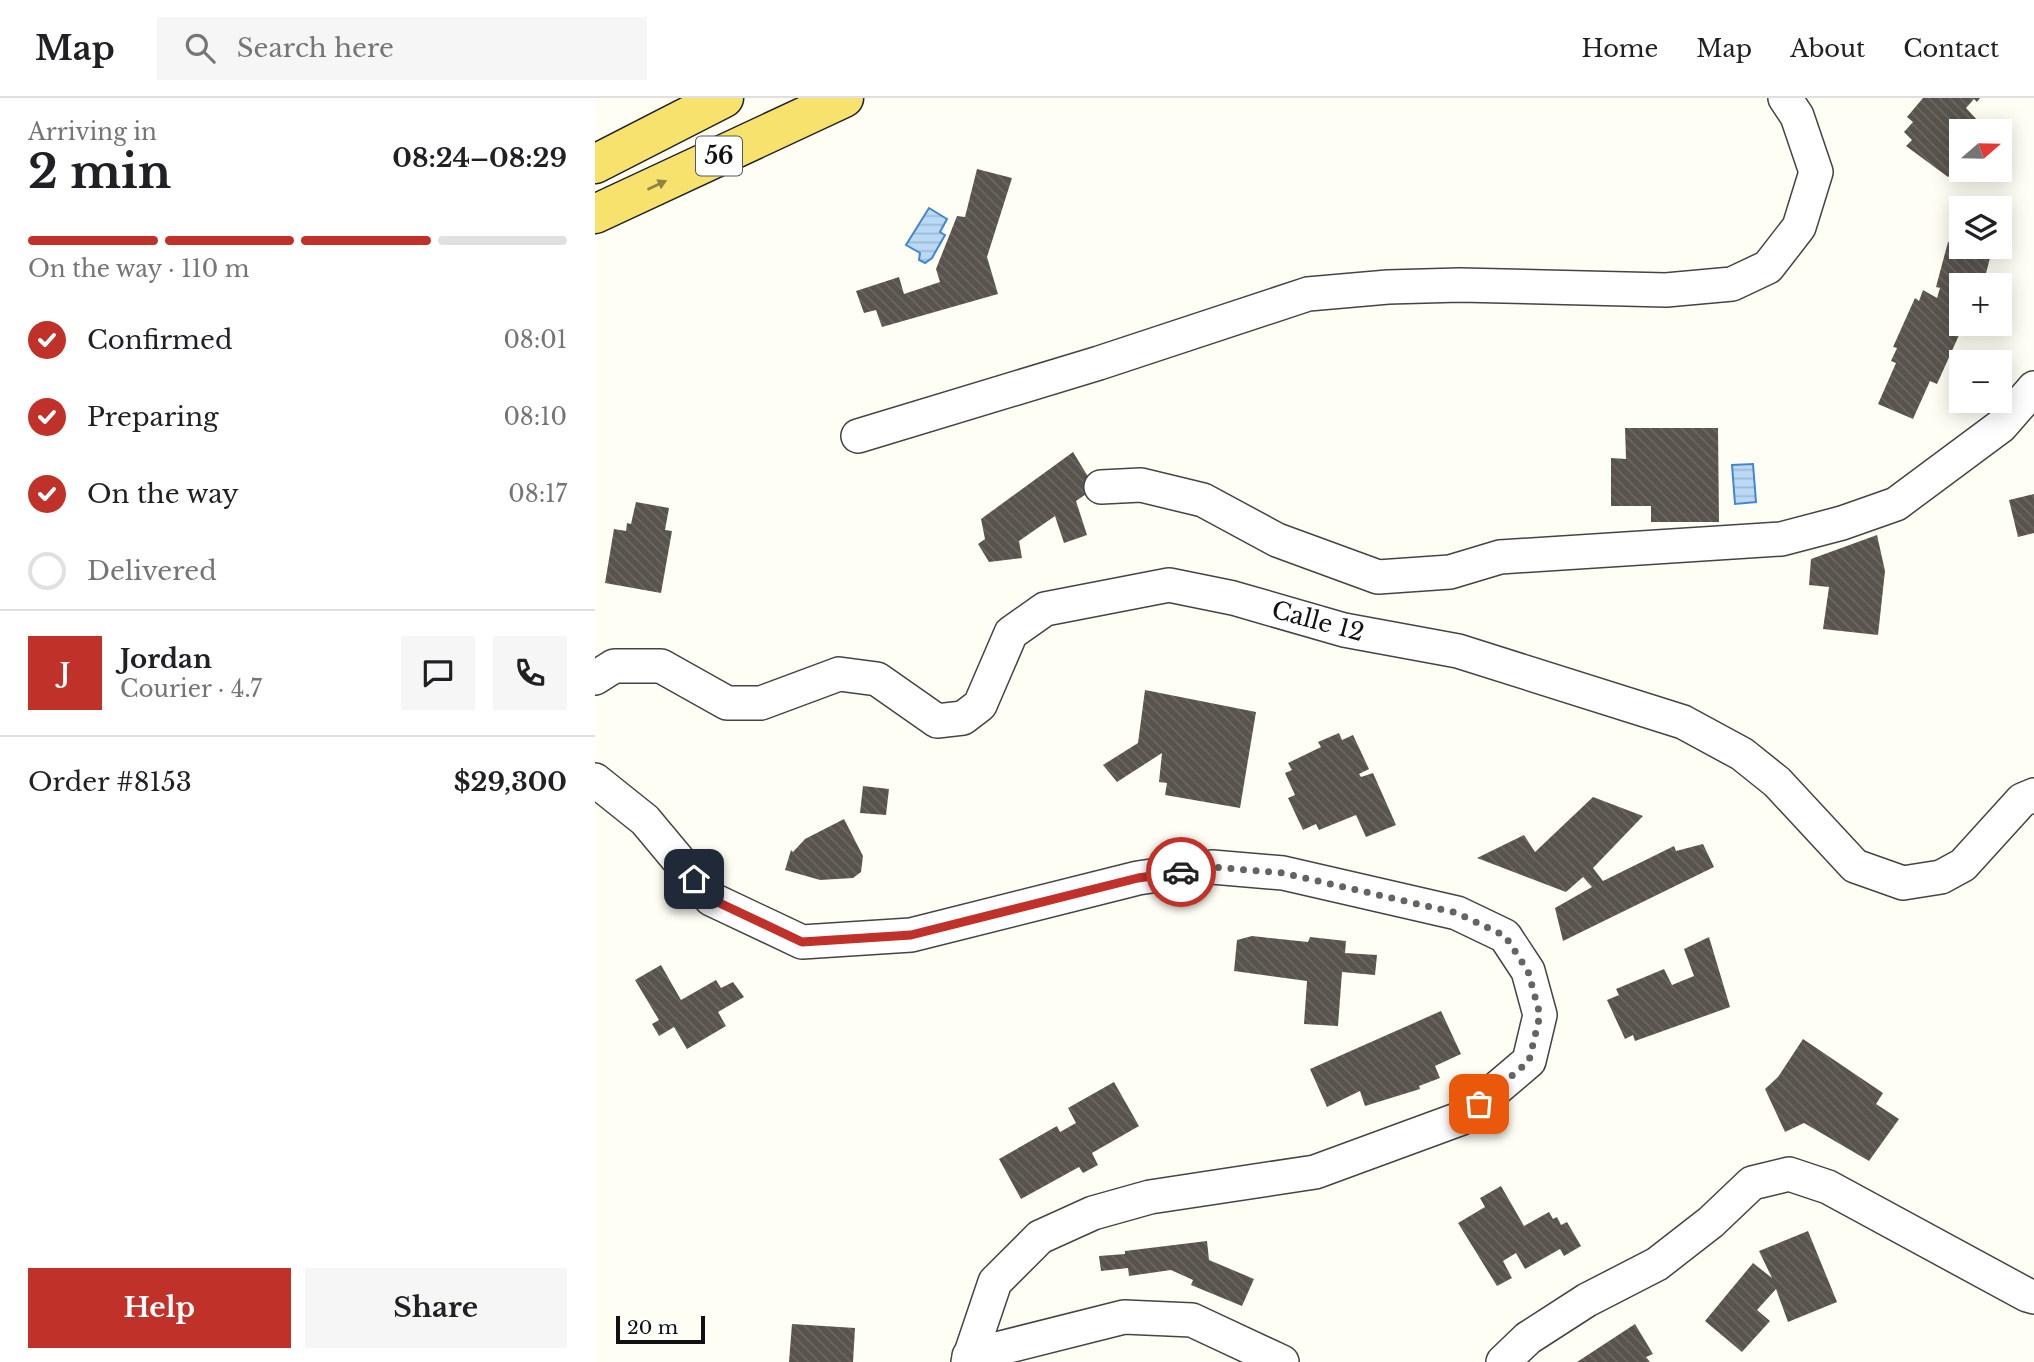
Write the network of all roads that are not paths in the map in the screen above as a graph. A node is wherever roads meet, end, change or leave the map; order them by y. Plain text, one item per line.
1 (723, 98) edge
2 (844, 98) edge
3 (1784, 98) edge
4 (595, 164) edge
5 (595, 214) edge
6 (2034, 388) edge
7 (858, 436) dead end
8 (1101, 487) dead end
9 (595, 678) edge
10 (595, 780) edge
11 (2034, 795) edge
12 (2034, 1297) edge
13 (968, 1359) edge
14 (1282, 1362) edge
15 (1503, 1362) edge

1 - 4 main road, 56
5 -> 2 main road, 56
3 - 7 street
6 - 8 street
9 - 11 street, Calle 12
10 - 13 street
12 - 15 street
13 - 14 street

